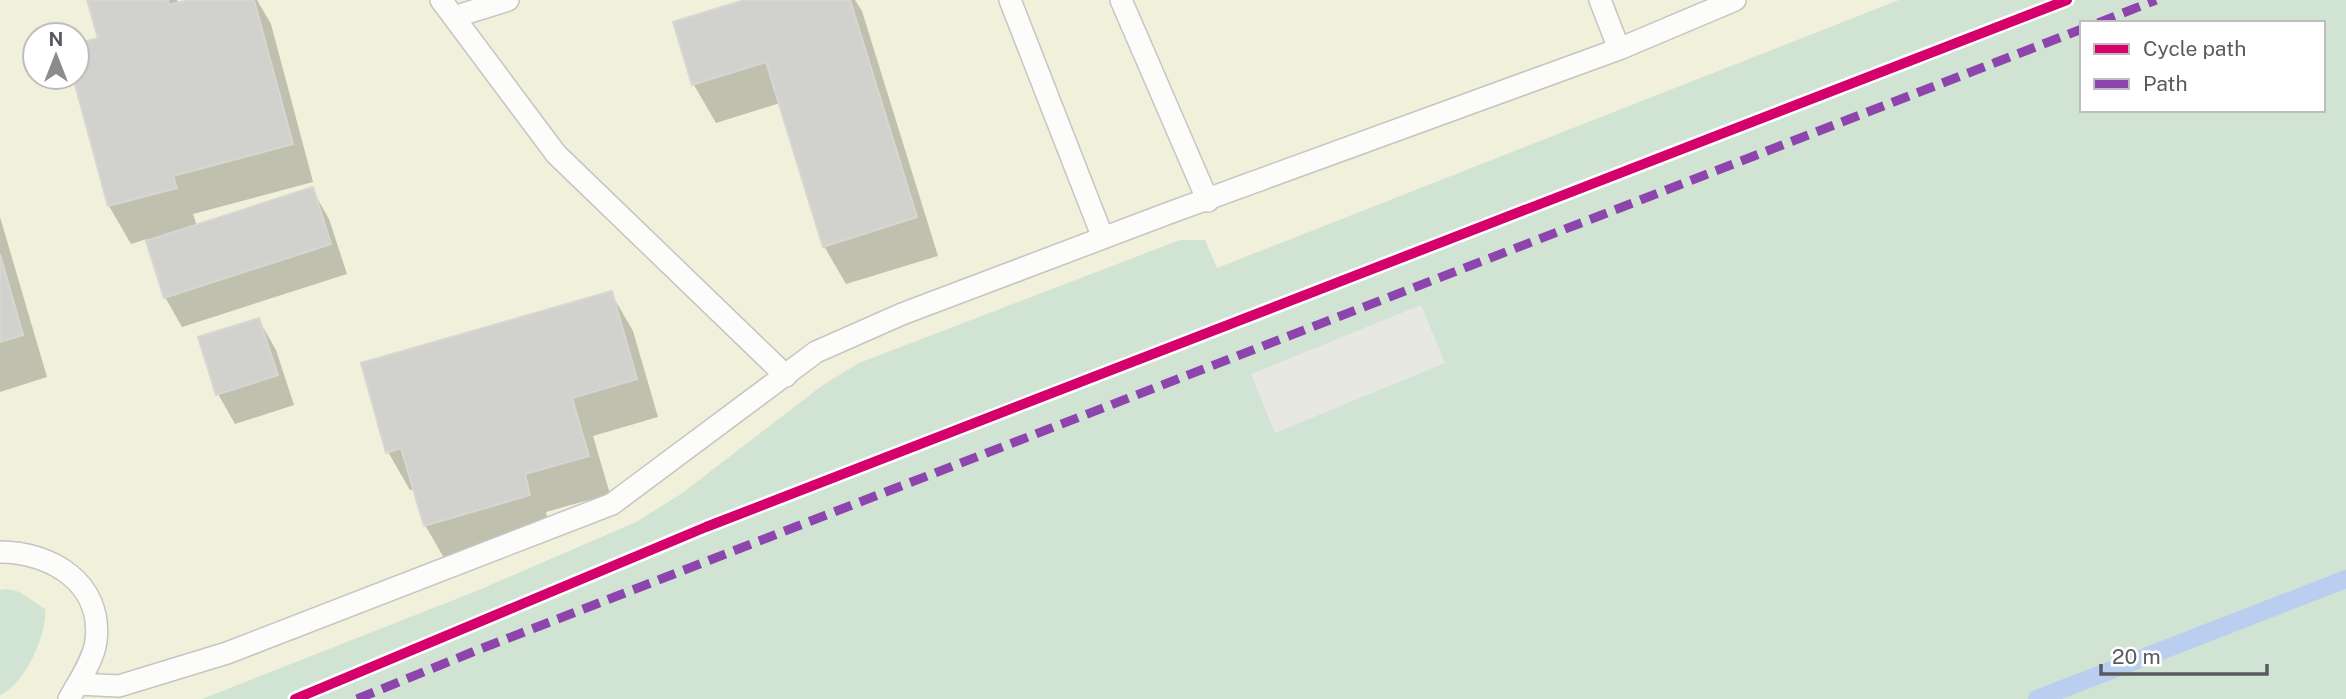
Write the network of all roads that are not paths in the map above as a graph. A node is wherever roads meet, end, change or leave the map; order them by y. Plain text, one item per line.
1 (508, 0) edge
2 (1010, 0) edge
3 (1121, 0) edge
4 (1600, 0) edge
5 (1735, 0) edge
6 (447, 8) edge
7 (1619, 49) junction
8 (1208, 201) junction
9 (1103, 238) junction
10 (786, 376) junction
11 (0, 552) edge
12 (73, 691) edge

1 - 6 lane
2 - 9 lane
3 - 8 lane
4 - 7 lane
5 - 7 lane
6 - 10 lane
7 - 8 lane
8 - 9 lane
9 - 10 lane
10 - 12 lane
11 - 12 lane

